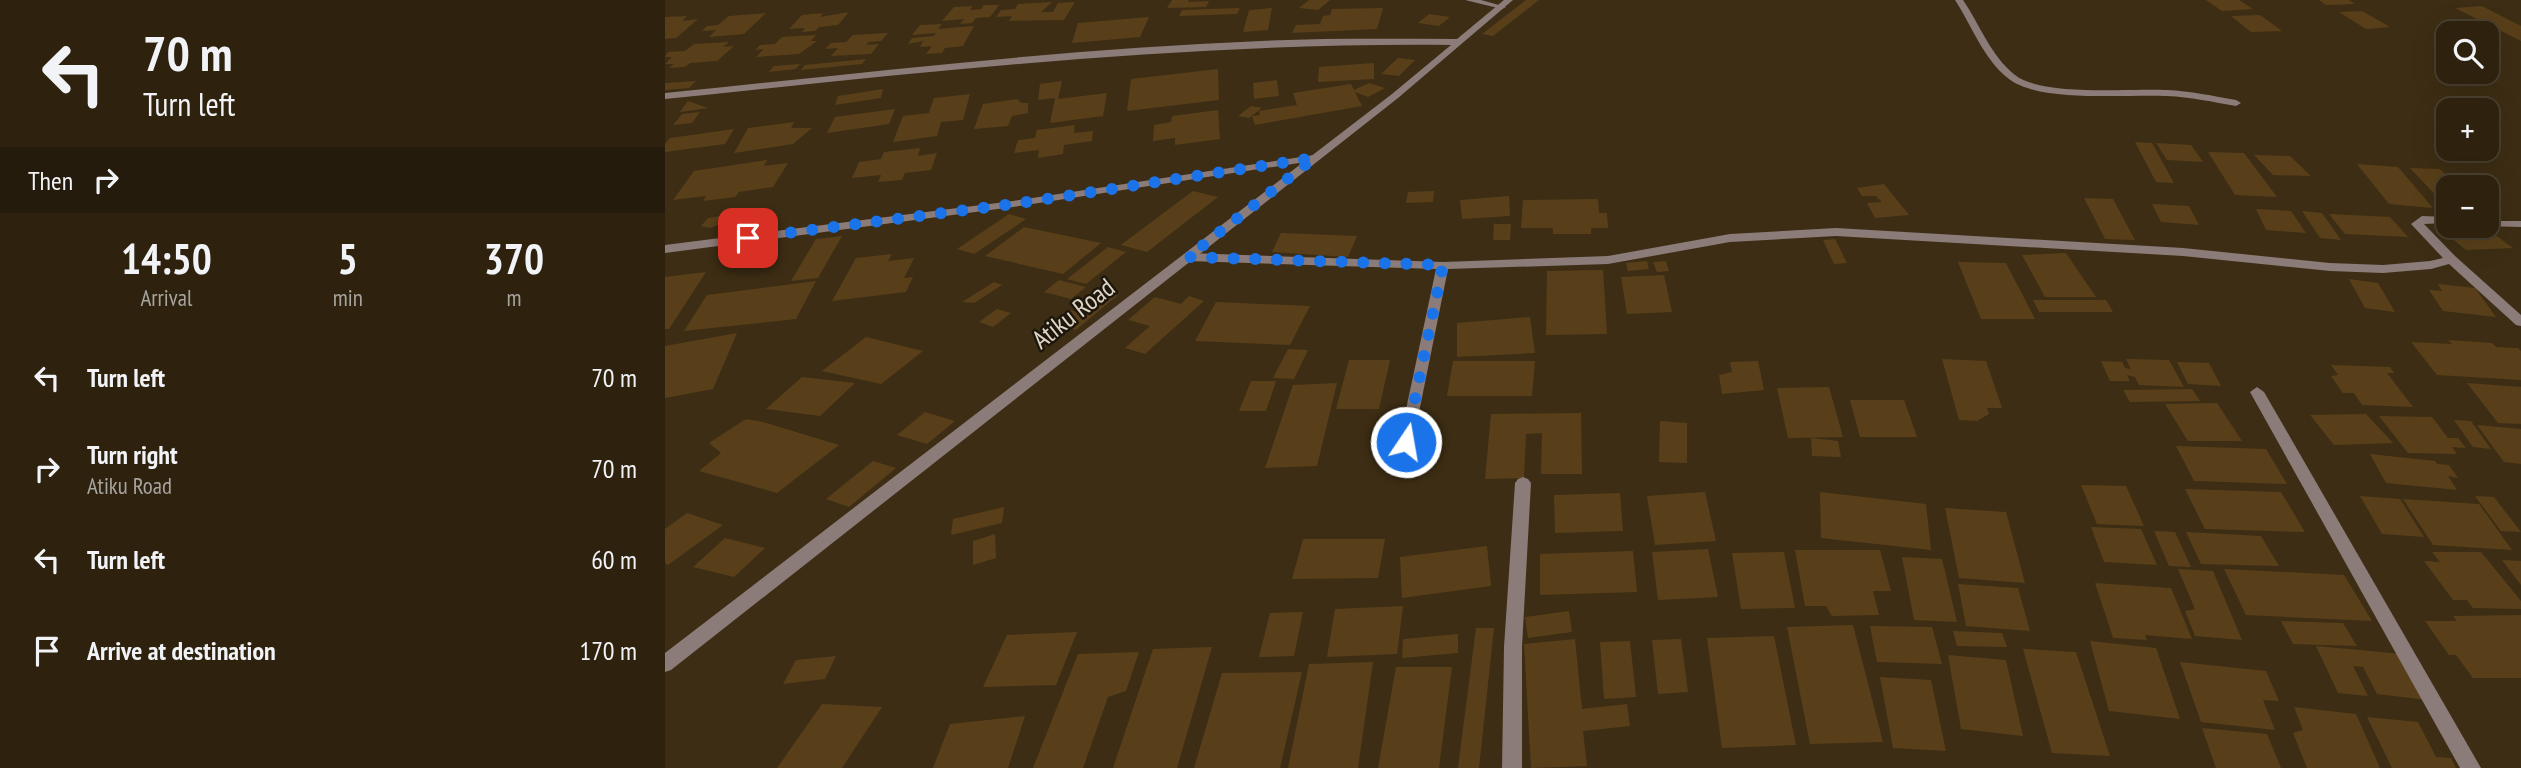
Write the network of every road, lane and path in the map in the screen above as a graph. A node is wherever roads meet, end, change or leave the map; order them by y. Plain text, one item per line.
1 (1469, 0) edge
2 (1959, 0) edge
3 (1506, 3) edge
4 (1460, 42) junction
5 (665, 96) edge
6 (2236, 103) dead end
7 (1314, 158) junction
8 (2436, 220) edge
9 (2499, 224) edge
10 (2521, 224) edge
11 (665, 249) edge
12 (1188, 257) junction
13 (2451, 259) junction
14 (1443, 265) junction
15 (2521, 321) edge
16 (2257, 392) dead end
17 (1406, 442) dead end
18 (1523, 483) dead end
19 (665, 664) edge
20 (1512, 768) edge
21 (2471, 768) edge

1 - 3 street
2 - 6 street
3 - 4 street, Atiku Road
4 - 5 street
4 - 7 street, Atiku Road
7 - 11 street
7 - 12 street, Atiku Road
8 - 13 street
9 - 10 street
12 - 14 street
12 - 19 street, Atiku Road
13 - 14 street
13 - 15 street
14 - 17 street
16 - 21 street
18 - 20 street

